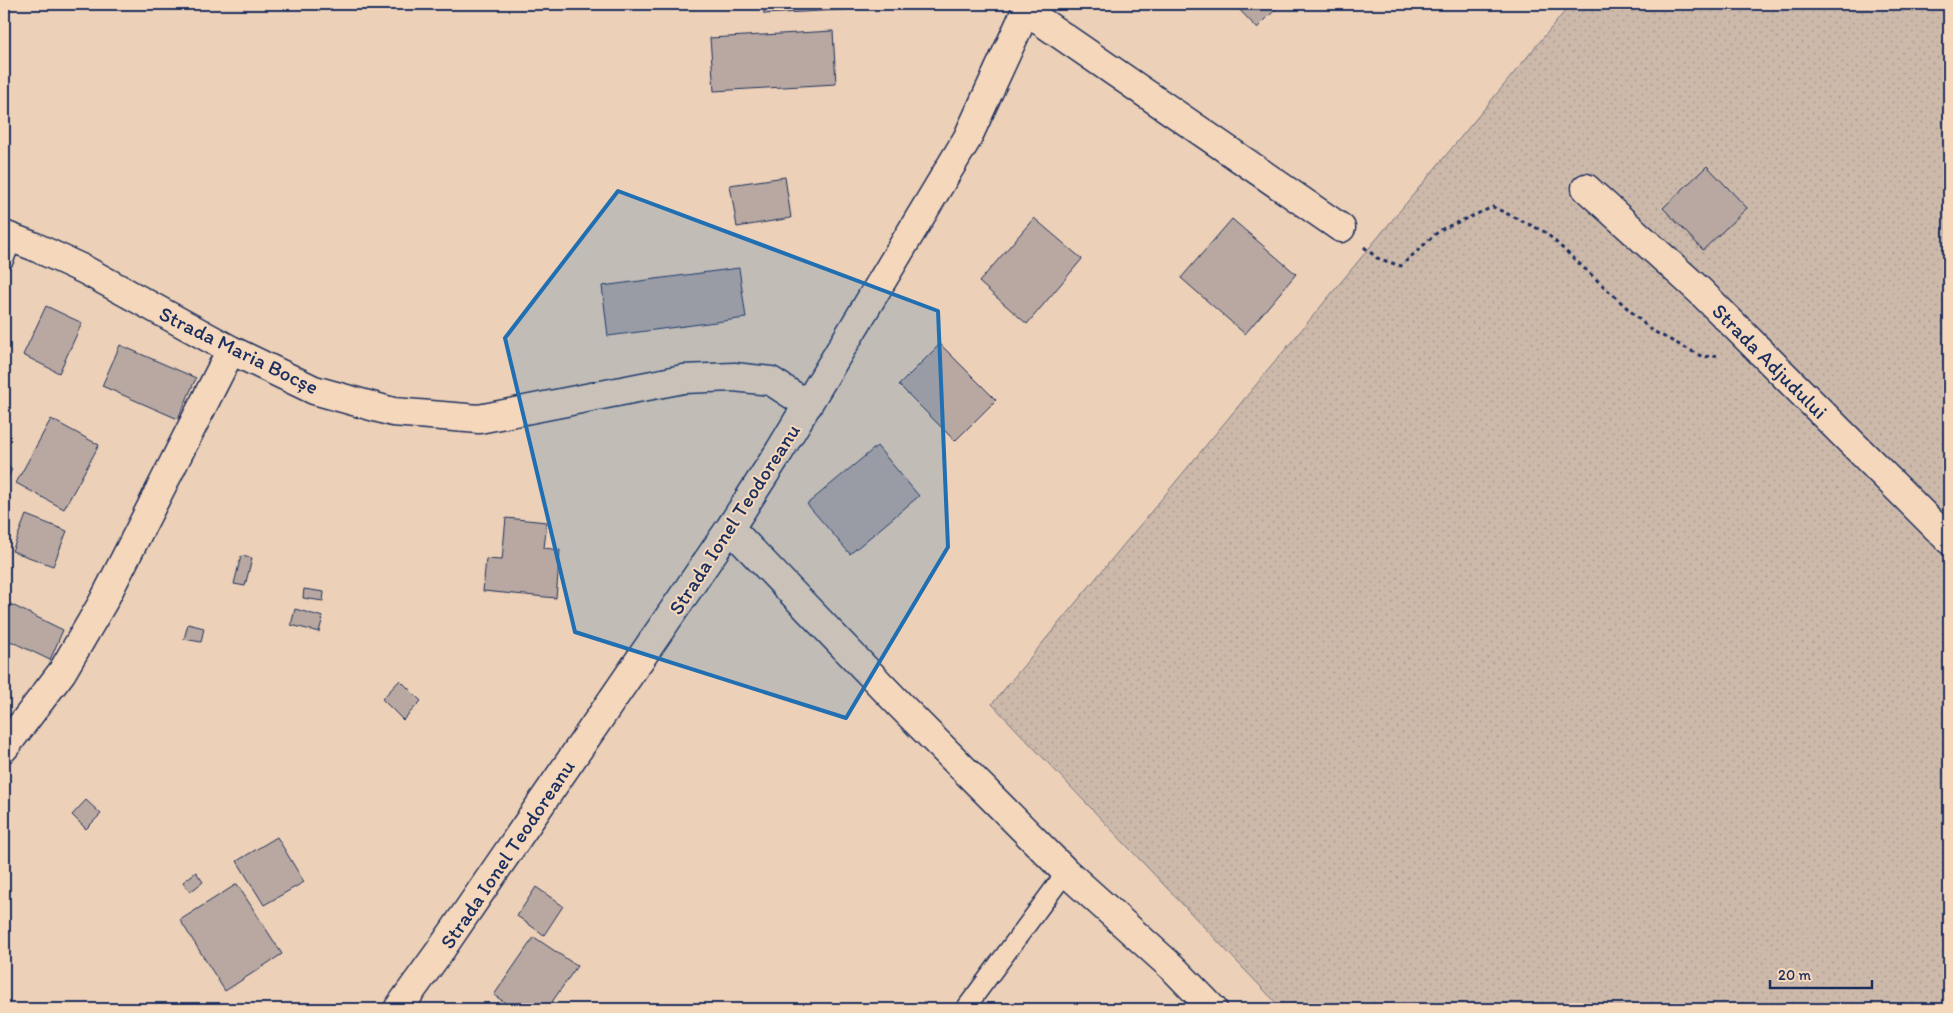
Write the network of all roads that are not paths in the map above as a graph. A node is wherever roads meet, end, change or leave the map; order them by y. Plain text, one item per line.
1 (1027, 7) edge
2 (1586, 188) dead end
3 (1341, 228) road end
4 (7, 244) edge
5 (231, 350) junction
6 (808, 405) junction
7 (730, 528) junction
8 (1949, 540) edge
9 (6, 742) edge
10 (1066, 872) junction
11 (398, 1009) edge
12 (965, 1009) edge
13 (1213, 1009) edge

1 - 3 street
1 - 6 street, Strada Ionel Teodoreanu
2 - 8 street, Strada Adjudului
4 - 5 street, Strada Maria Bocșe
5 - 6 street, Strada Maria Bocșe
5 - 9 street
6 - 7 street, Strada Ionel Teodoreanu
7 - 10 street
7 - 11 street, Strada Ionel Teodoreanu
10 - 12 lane
10 - 13 street

